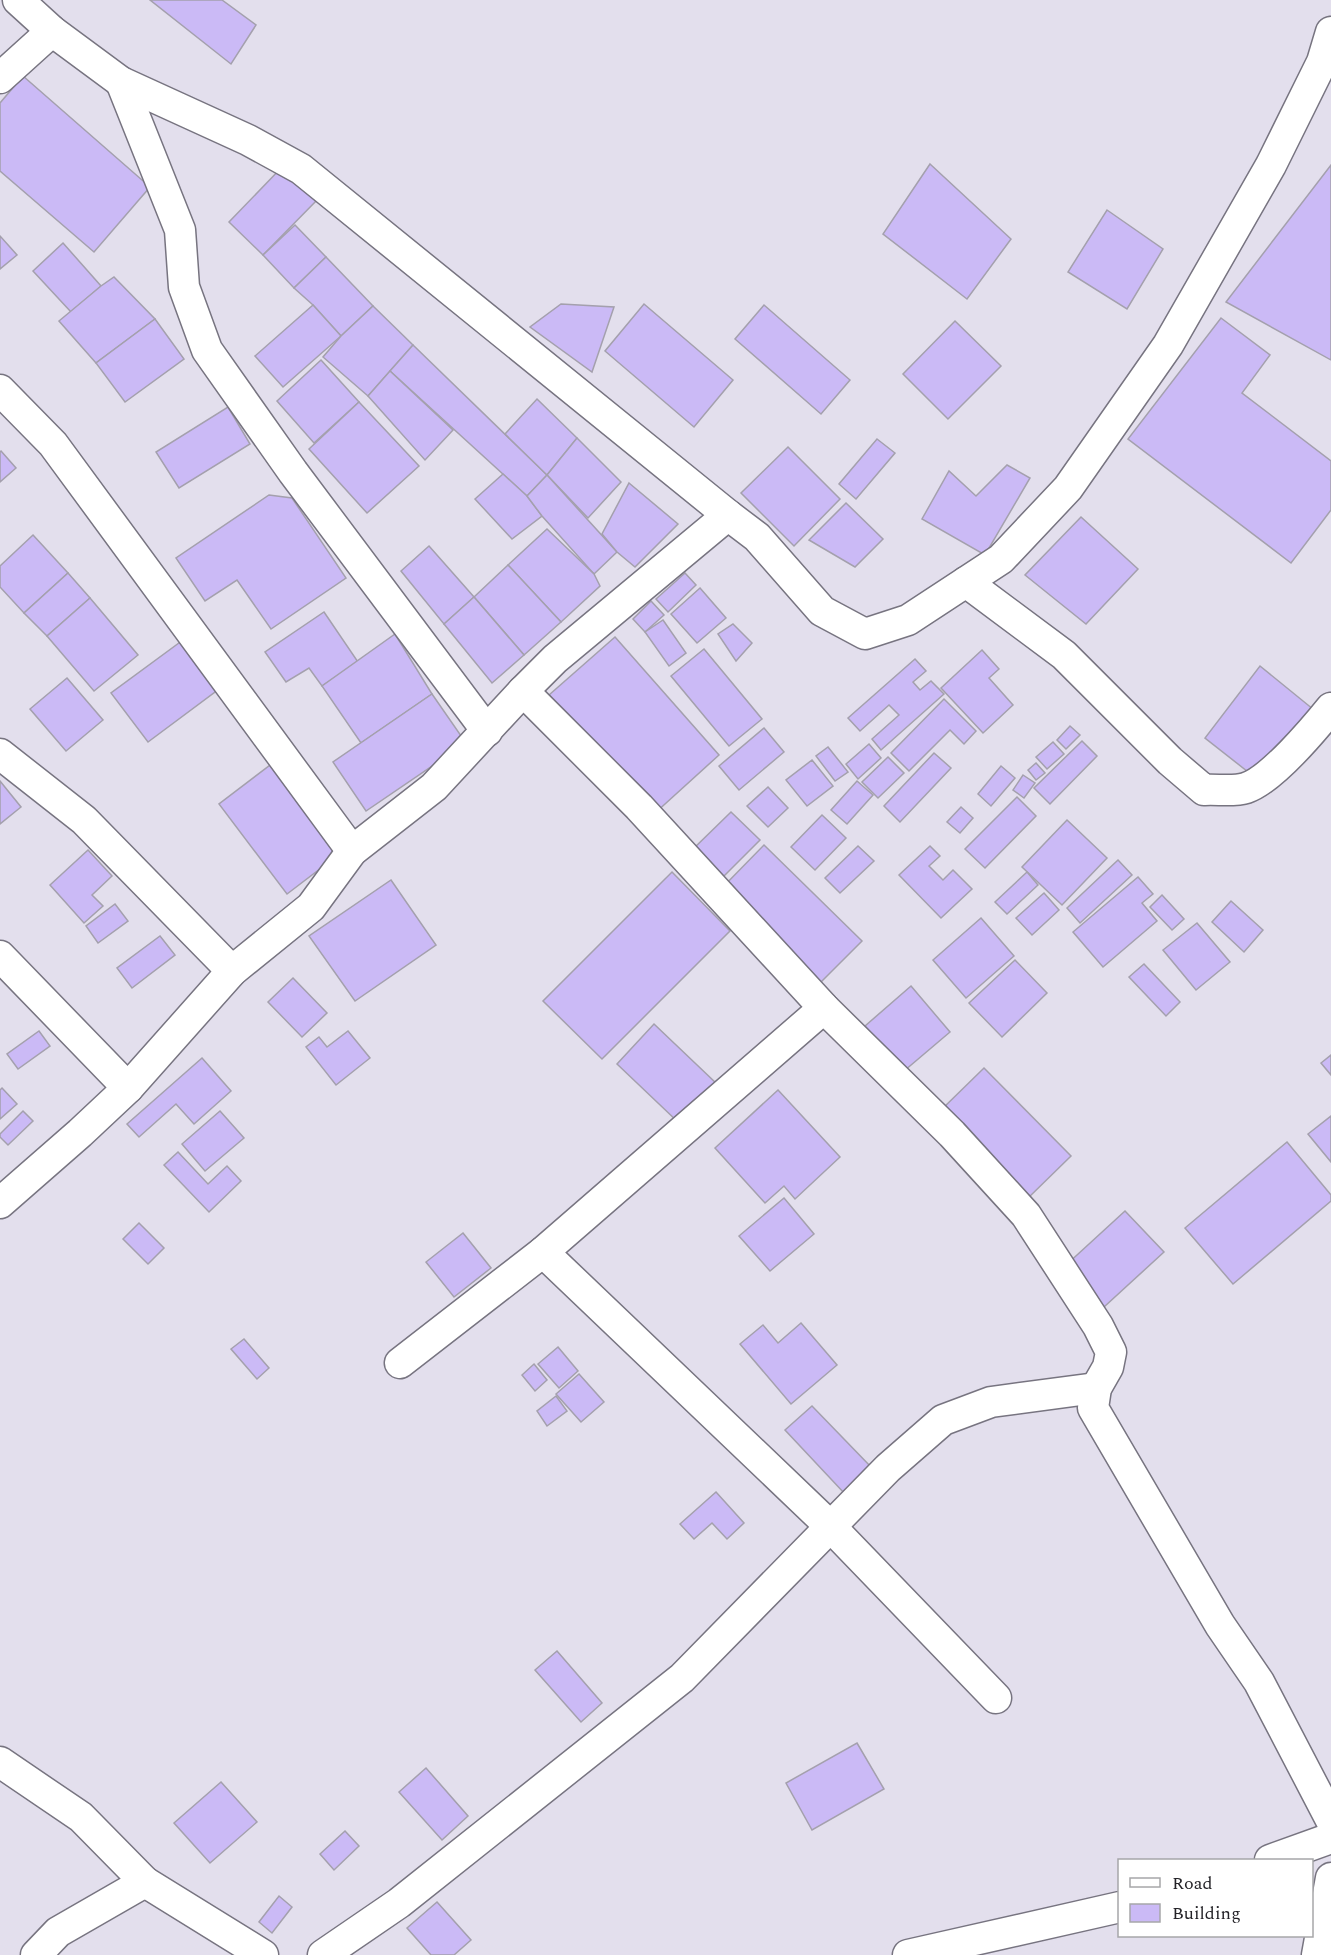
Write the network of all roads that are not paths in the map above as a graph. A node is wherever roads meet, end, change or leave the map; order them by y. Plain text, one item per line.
1 (18, 0) edge
2 (52, 31) junction
3 (1331, 32) edge
4 (1326, 69) edge
5 (0, 78) edge
6 (121, 82) junction
7 (0, 390) edge
8 (728, 515) junction
9 (966, 582) junction
10 (523, 691) junction
11 (1331, 708) edge
12 (488, 731) junction
13 (0, 754) edge
14 (352, 851) junction
15 (0, 956) edge
16 (232, 971) junction
17 (824, 1008) junction
18 (128, 1088) junction
19 (0, 1203) edge
20 (543, 1252) junction
21 (400, 1363) dead end
22 (1096, 1388) junction
23 (831, 1527) junction
24 (996, 1698) dead end
25 (0, 1762) edge
26 (1331, 1820) edge
27 (1331, 1838) edge
28 (1273, 1859) edge
29 (1331, 1878) edge
30 (145, 1882) junction
31 (1118, 1907) edge
32 (36, 1955) edge
33 (263, 1955) edge
34 (323, 1955) edge
35 (908, 1955) edge
36 (1317, 1955) edge

1 - 2 street
2 - 5 street
2 - 6 street
3 - 4 street
4 - 9 street
6 - 8 street
6 - 12 street
7 - 14 street
8 - 9 street
8 - 10 street
9 - 11 street
10 - 12 street
10 - 17 street
12 - 14 street
13 - 16 street
14 - 16 street
15 - 18 street
16 - 18 street
17 - 20 street
17 - 22 street
18 - 19 street
20 - 21 street
20 - 23 street
22 - 23 street
22 - 26 street
23 - 24 street
23 - 34 street
25 - 30 street
27 - 28 street
29 - 36 street
30 - 32 street
30 - 33 street
31 - 35 street

